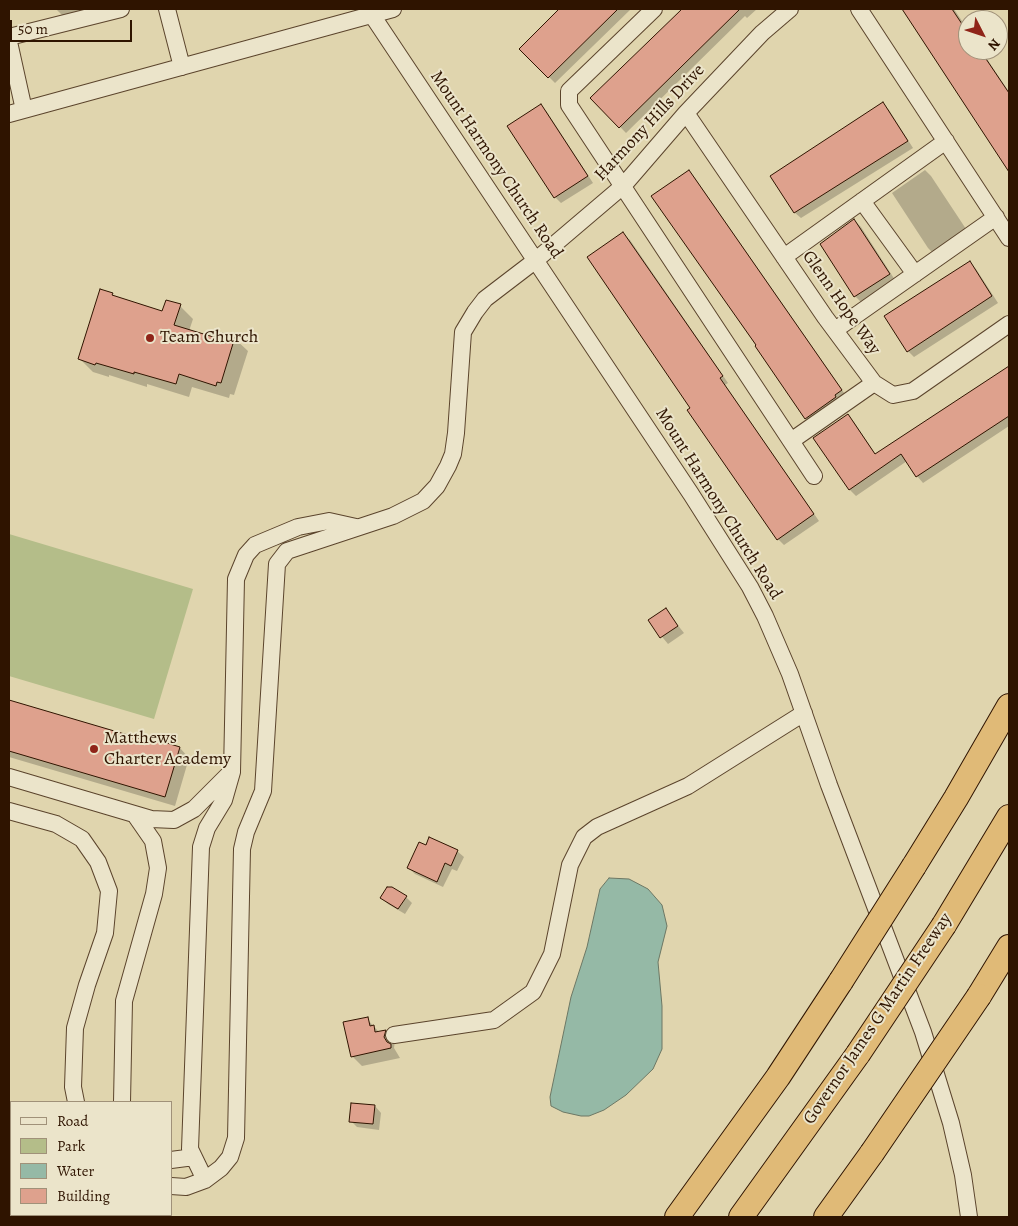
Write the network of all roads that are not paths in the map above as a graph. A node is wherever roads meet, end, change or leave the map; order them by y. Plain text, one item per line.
1 (121, 9) edge
2 (168, 9) edge
3 (393, 9) edge
4 (654, 9) edge
5 (790, 9) edge
6 (859, 9) edge
7 (370, 12) edge
8 (9, 37) edge
9 (10, 50) edge
10 (182, 67) junction
11 (16, 112) edge
12 (686, 113) junction
13 (946, 142) junction
14 (623, 186) junction
15 (862, 201) junction
16 (996, 217) junction
17 (1009, 238) edge
18 (784, 257) junction
19 (536, 260) junction
20 (915, 274) junction
21 (1009, 324) edge
22 (835, 330) junction
23 (874, 383) junction
24 (791, 441) junction
25 (814, 476) dead end
26 (358, 528) junction
27 (1009, 706) edge
28 (804, 714) junction
29 (232, 772) junction
30 (9, 777) edge
31 (9, 812) edge
32 (135, 815) junction
33 (1009, 817) edge
34 (1009, 822) edge
35 (970, 882) junction
36 (1009, 947) edge
37 (394, 1035) dead end
38 (76, 1101) edge
39 (122, 1101) edge
40 (194, 1157) junction
41 (172, 1160) edge
42 (205, 1180) junction
43 (172, 1186) edge
44 (677, 1217) edge
45 (740, 1217) edge
46 (826, 1217) edge
47 (969, 1217) edge

1 - 8 street
2 - 10 street
3 - 7 street
4 - 14 street
5 - 12 street, Harmony Hills Drive
6 - 13 street
7 - 10 street
7 - 19 street, Mount Harmony Church Road
9 - 11 street
10 - 11 street
12 - 14 street, Harmony Hills Drive
12 - 18 street, Glenn Hope Way
13 - 15 street
13 - 16 street
14 - 19 street, Harmony Hills Drive
14 - 24 street
15 - 18 street
15 - 20 street
16 - 17 street
16 - 20 street
18 - 22 street, Glenn Hope Way
19 - 26 street, Harmony Hills Drive
19 - 28 street, Mount Harmony Church Road
20 - 22 street
21 - 23 street, Glenn Hope Way
22 - 23 street, Glenn Hope Way
23 - 24 street
24 - 25 street
26 - 29 street
26 - 42 street, Harmony Hills Drive
27 - 44 highway, bridge
28 - 37 street
28 - 47 street, Mount Harmony Church Road
29 - 32 street
29 - 40 street
30 - 32 street
31 - 38 street
32 - 39 street
33 - 35 highway, Governor James G Martin Freeway
34 - 35 highway
35 - 45 highway, Governor James G Martin Freeway, bridge
36 - 46 highway, bridge
40 - 41 street
40 - 42 street
42 - 43 street

